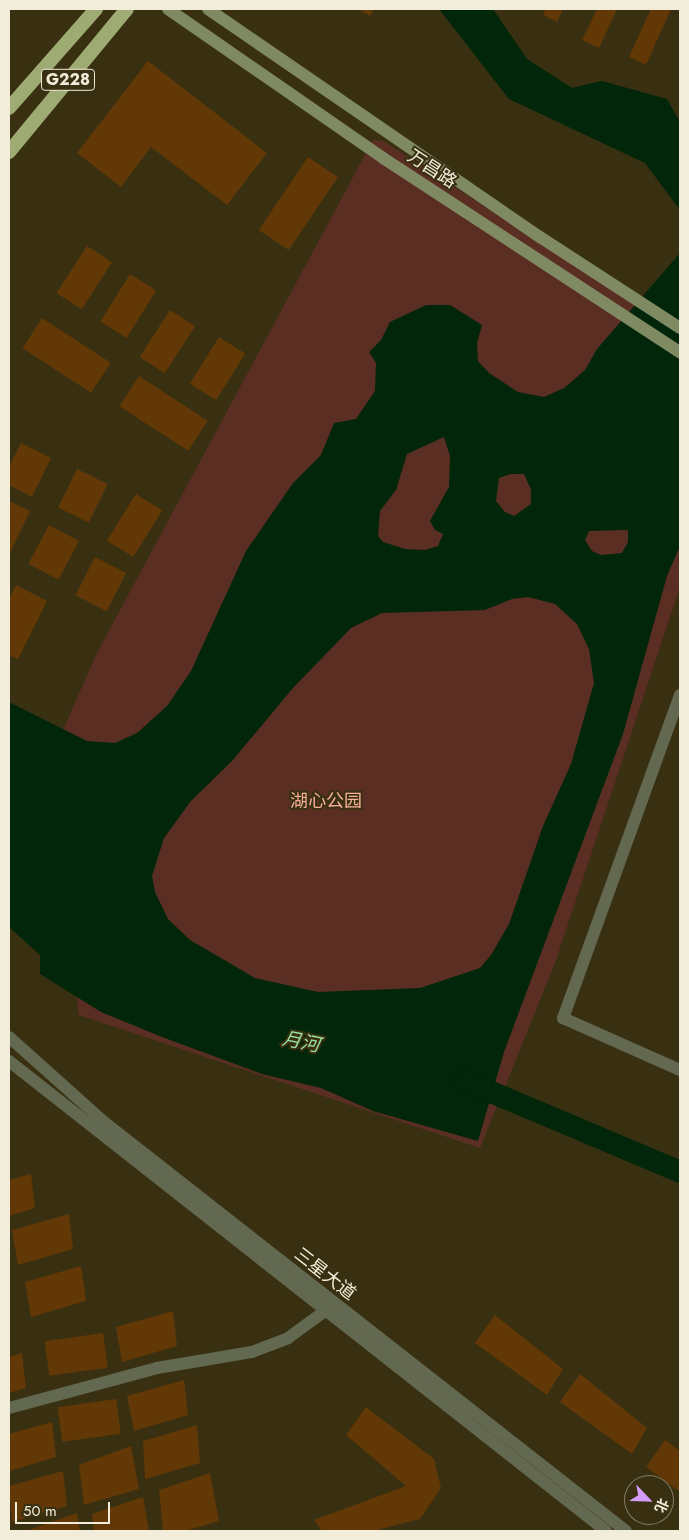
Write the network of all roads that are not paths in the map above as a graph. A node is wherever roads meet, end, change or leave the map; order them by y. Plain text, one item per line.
1 (96, 9) edge
2 (127, 9) edge
3 (168, 9) edge
4 (208, 9) edge
5 (9, 108) edge
6 (9, 152) edge
7 (680, 328) edge
8 (680, 352) edge
9 (680, 695) edge
10 (678, 711) edge
11 (9, 1037) edge
12 (9, 1061) edge
13 (680, 1070) edge
14 (324, 1311) junction
15 (9, 1408) edge
16 (606, 1531) edge
17 (626, 1531) edge

1 - 5 highway, G228
2 - 6 highway, G228
3 - 8 main road, 万昌路
4 - 7 main road, 万昌路
9 - 10 street
10 - 13 street
11 - 17 street, 三星大道
12 - 14 street, 三星大道
14 - 15 street
14 - 16 street, 三星大道

